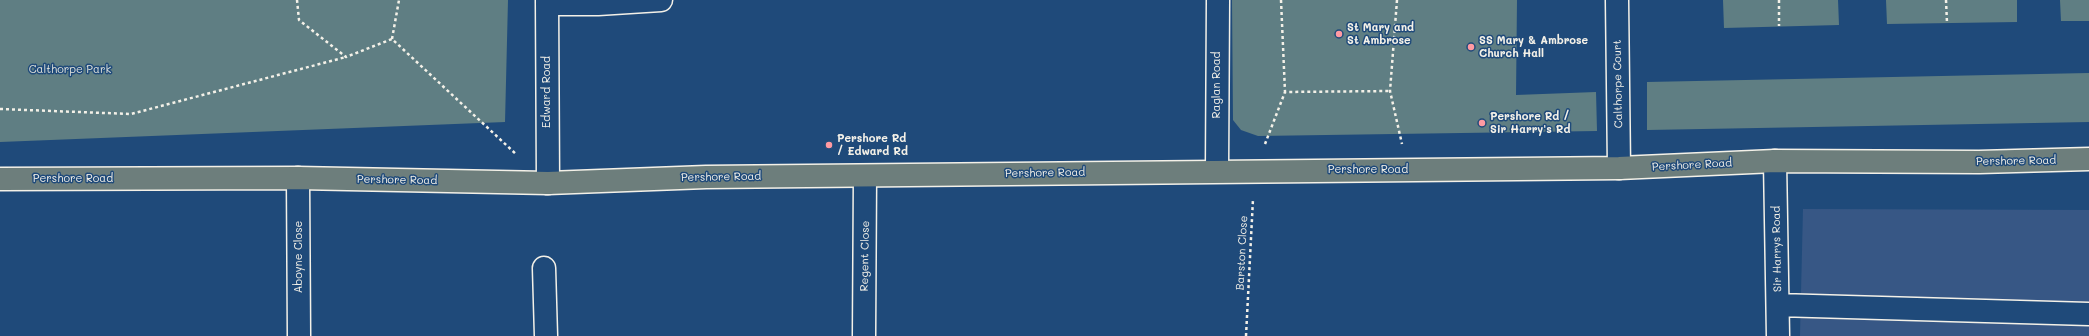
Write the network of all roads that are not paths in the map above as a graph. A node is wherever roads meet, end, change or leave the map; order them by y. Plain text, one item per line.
1 (661, 0) edge
2 (1218, 0) edge
3 (1616, 0) edge
4 (547, 2) edge
5 (2089, 159) edge
6 (1775, 161) junction
7 (1620, 168) junction
8 (1217, 171) junction
9 (865, 176) junction
10 (298, 178) junction
11 (0, 179) edge
12 (548, 183) junction
13 (544, 268) dead end
14 (1778, 305) junction
15 (2089, 314) edge
16 (299, 336) edge
17 (546, 336) edge
18 (864, 336) edge
19 (1778, 336) edge

1 - 4 street
2 - 8 street, Raglan Road
3 - 7 street, Calthorpe Court
4 - 12 street, Edward Road
5 - 6 main road, Pershore Road
6 - 7 main road, Pershore Road
6 - 14 street, Sir Harrys Road
7 - 8 main road, Pershore Road
8 - 9 main road, Pershore Road
9 - 12 main road, Pershore Road
9 - 18 street, Regent Close
10 - 11 main road, Pershore Road
10 - 12 main road, Pershore Road
10 - 16 street, Aboyne Close
13 - 17 street
14 - 15 street
14 - 19 street, Sir Harrys Road

